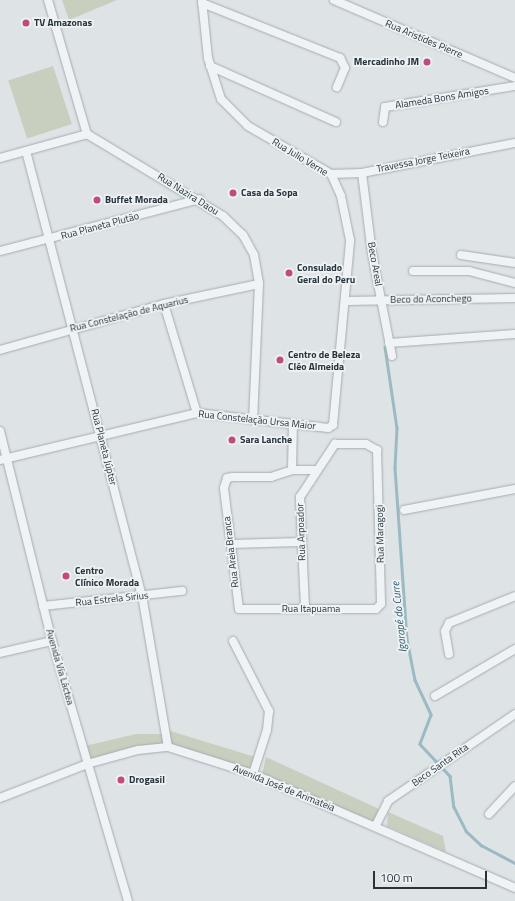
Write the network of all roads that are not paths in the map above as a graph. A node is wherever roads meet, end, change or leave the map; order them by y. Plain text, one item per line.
1 (48, 0) edge
2 (334, 0) edge
3 (202, 2) edge
4 (210, 66) junction
5 (515, 78) edge
6 (515, 86) edge
7 (337, 87) dead end
8 (336, 122) dead end
9 (383, 122) dead end
10 (87, 134) junction
11 (515, 143) edge
12 (26, 151) junction
13 (0, 158) edge
14 (362, 173) junction
15 (331, 174) junction
16 (199, 200) junction
17 (49, 239) junction
18 (0, 251) edge
19 (461, 255) dead end
20 (515, 263) edge
21 (413, 271) dead end
22 (515, 283) edge
23 (259, 284) junction
24 (515, 298) edge
25 (382, 300) junction
26 (347, 301) junction
27 (164, 304) junction
28 (74, 328) junction
29 (515, 334) edge
30 (390, 343) junction
31 (0, 350) edge
32 (392, 356) dead end
33 (197, 412) junction
34 (253, 420) junction
35 (293, 424) junction
36 (328, 428) joint
37 (0, 431) edge
38 (100, 433) junction
39 (379, 455) joint
40 (3, 460) edge
41 (292, 470) junction
42 (317, 470) junction
43 (515, 489) edge
44 (404, 510) dead end
45 (300, 542) junction
46 (231, 544) junction
47 (182, 591) dead end
48 (142, 595) junction
49 (515, 596) edge
50 (42, 606) junction
51 (305, 608) junction
52 (376, 609) joint
53 (246, 610) joint
54 (52, 641) junction
55 (233, 641) dead end
56 (515, 649) edge
57 (0, 653) edge
58 (449, 654) dead end
59 (435, 696) dead end
60 (515, 714) edge
61 (168, 747) junction
62 (88, 764) junction
63 (253, 774) junction
64 (515, 786) edge
65 (0, 798) edge
66 (488, 814) dead end
67 (376, 825) junction
68 (515, 888) edge
69 (128, 901) edge

1 - 10 street
2 - 5 street, Rua Aristídes Pierre
3 - 4 street, Rua Julio Verne
3 - 7 street
4 - 8 street
4 - 15 street, Rua Julio Verne
6 - 9 street, Alameda Bons Amigos
10 - 12 street
10 - 16 street, Rua Nazira Daou
11 - 14 street, Travessa Jorge Teixeira
12 - 13 street
12 - 17 street, Rua Planeta Júpter
14 - 15 street, Travessa Jorge Teixeira
14 - 25 street, Beco Areal
15 - 26 street, Rua Julio Verne
16 - 17 street, Rua Planeta Plutão
16 - 23 street, Rua Nazira Daou
17 - 18 street, Rua Planeta Plutão
17 - 28 street, Rua Planeta Júpter
19 - 20 street
21 - 22 street
23 - 27 street, Rua Constelação de Aquarius
23 - 34 street, Rua Nazira Daou
24 - 25 street, Beco do Aconchego
25 - 26 street, Beco do Aconchego
25 - 30 street, Beco Areal
26 - 36 street, Rua Julio Verne
27 - 28 street, Rua Constelação de Aquarius
27 - 33 street
28 - 31 street, Rua Constelação de Aquarius
28 - 38 street, Rua Planeta Júpter
29 - 30 street
30 - 32 street, Beco Areal
33 - 34 street, Rua Constelação Ursa Maior
33 - 38 street, Rua Constelação Ursa Maior
34 - 35 street, Rua Constelação Ursa Maior
35 - 36 street, Rua Constelação Ursa Maior
35 - 41 street
37 - 40 street, Avenida Vía Láctea
38 - 40 street, Rua Constelação Ursa Maior
38 - 48 street, Rua Planeta Júpter
39 - 42 street, Rua Arpoador
39 - 52 street, Rua Maragogi
40 - 50 street, Avenida Vía Láctea
41 - 42 street
41 - 46 street, Rua Areia Branca
42 - 45 street, Rua Arpoador
43 - 44 street
45 - 46 street
45 - 51 street, Rua Arpoador
46 - 53 street, Rua Areia Branca
47 - 48 street, Rua Estrela Sirius
48 - 50 street, Rua Estrela Sirius
48 - 61 street, Rua Planeta Júpter
49 - 58 street
50 - 54 street, Avenida Vía Láctea
51 - 52 street, Rua Itapuama
51 - 53 street, Rua Itapuama
54 - 57 street
54 - 62 street, Avenida Vía Láctea
55 - 63 street
56 - 59 street
60 - 67 street, Beco Santa Rita
61 - 62 street, Avenida José de Arimateia
61 - 63 street, Avenida José de Arimateia
62 - 65 street, Avenida José de Arimateia
62 - 69 street, Avenida Vía Láctea
63 - 67 street, Avenida José de Arimateia
64 - 66 street
67 - 68 street, Avenida José de Arimateia

